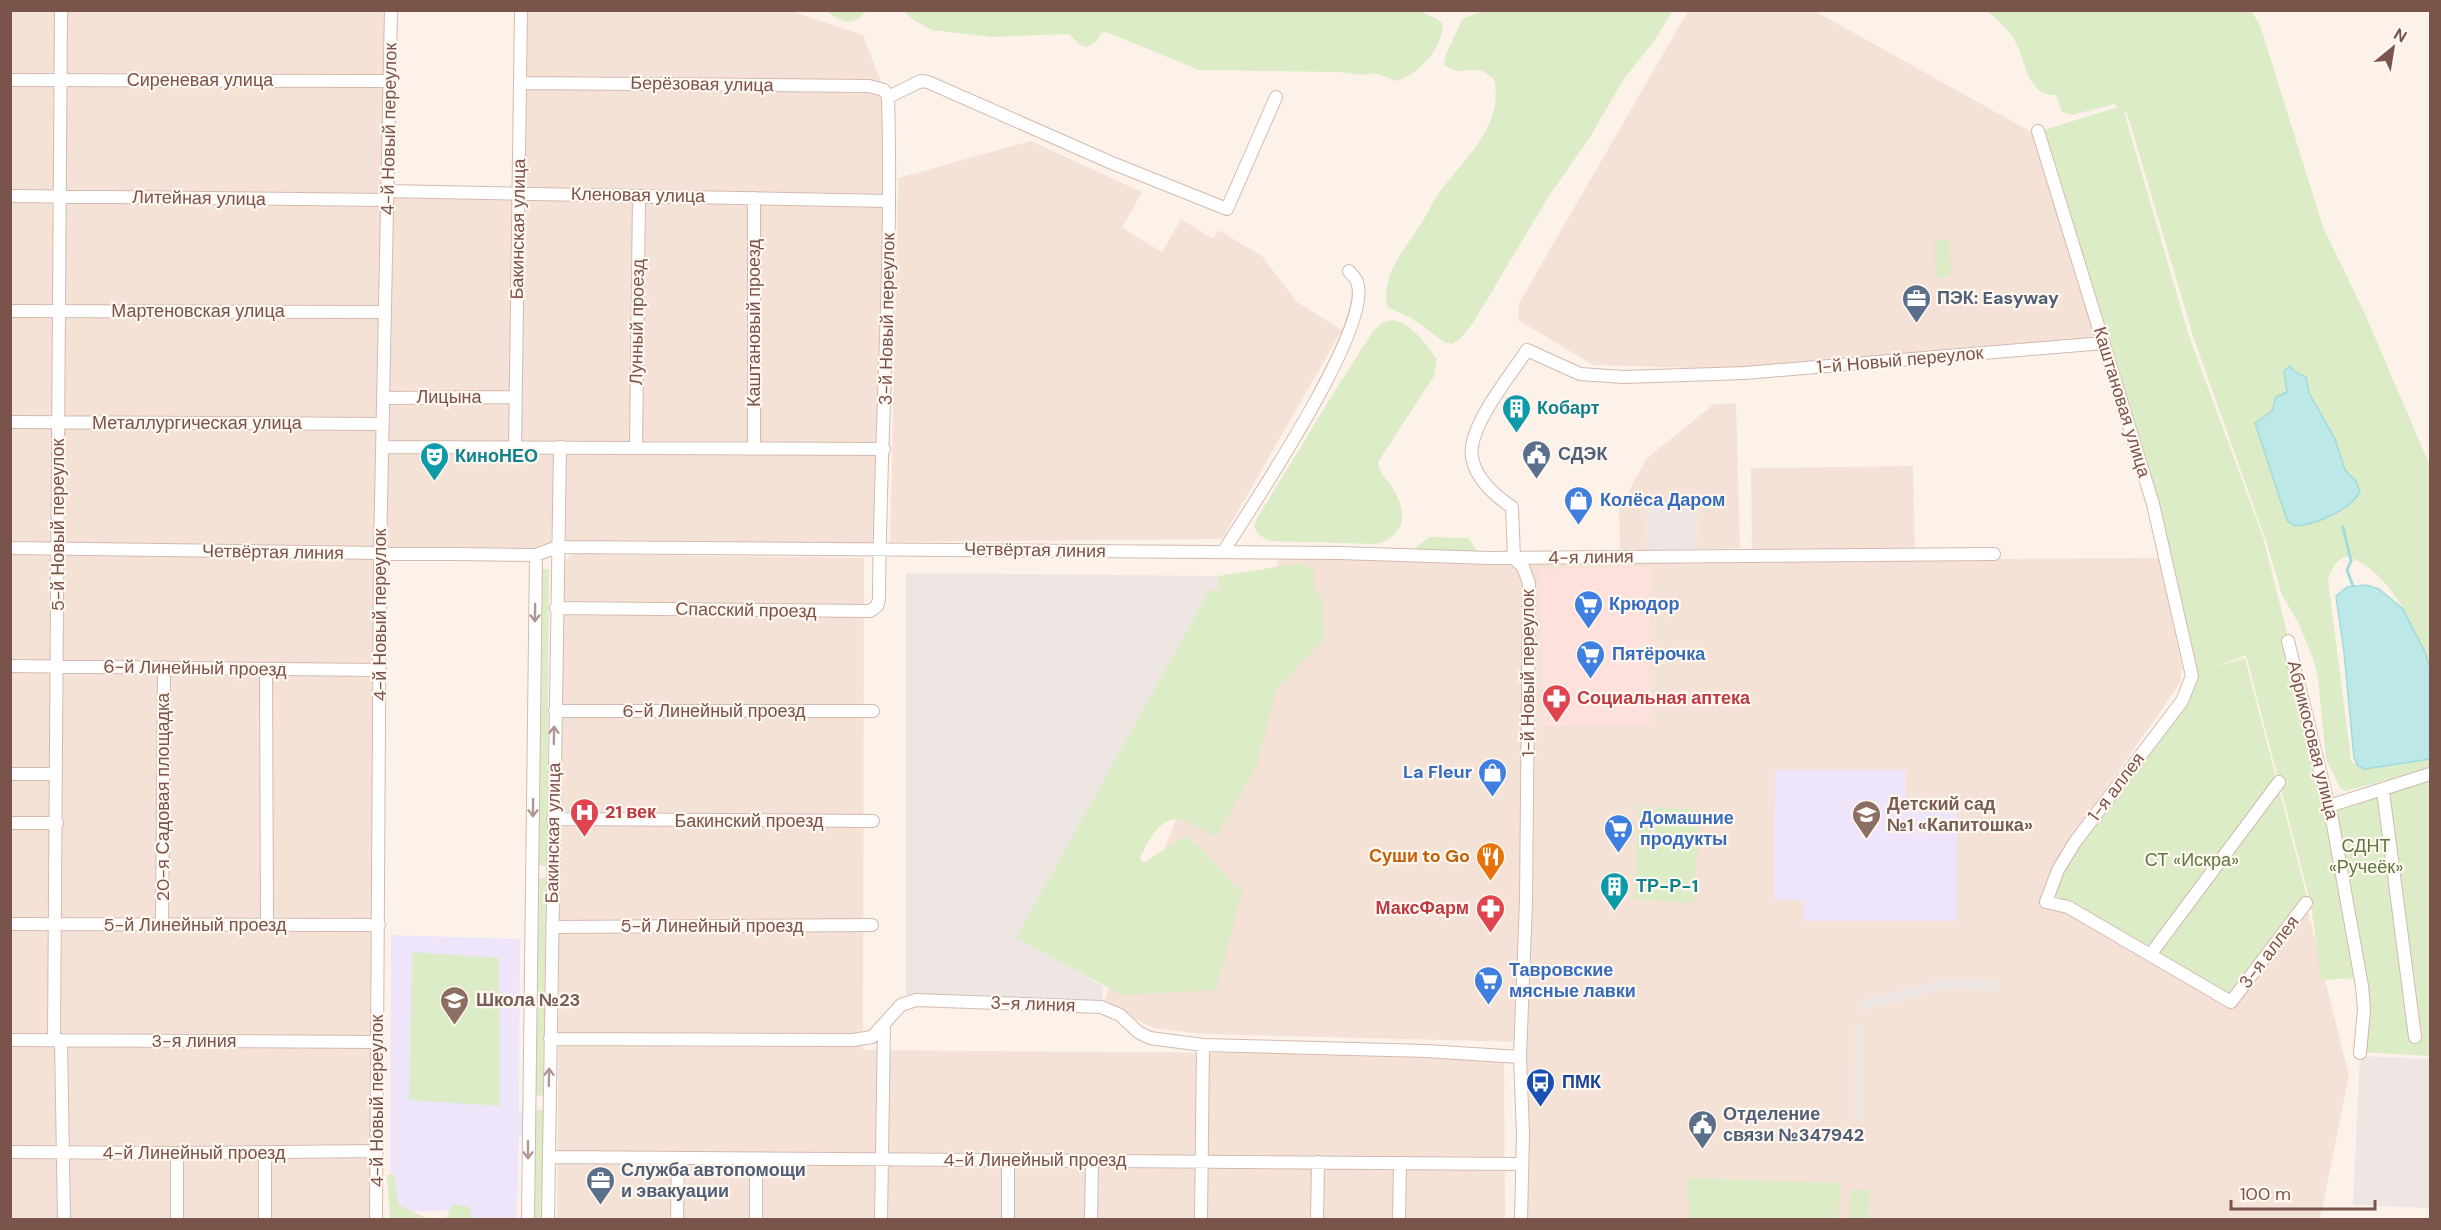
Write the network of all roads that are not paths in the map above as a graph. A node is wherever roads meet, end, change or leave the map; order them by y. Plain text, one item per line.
1 (61, 10) edge
2 (391, 10) edge
3 (521, 10) edge
4 (10, 80) edge
5 (62, 80) junction
6 (390, 81) junction
7 (520, 83) junction
8 (886, 94) junction
9 (1276, 97) dead end
10 (2038, 130) dead end
11 (518, 192) junction
12 (387, 195) junction
13 (10, 196) edge
14 (639, 196) junction
15 (61, 197) junction
16 (754, 198) junction
17 (888, 201) junction
18 (1349, 271) dead end
19 (10, 311) edge
20 (60, 311) junction
21 (385, 312) junction
22 (2104, 343) junction
23 (515, 397) junction
24 (383, 398) junction
25 (10, 422) edge
26 (59, 422) junction
27 (383, 424) junction
28 (382, 447) junction
29 (560, 447) junction
30 (514, 448) junction
31 (636, 448) junction
32 (754, 448) junction
33 (884, 448) junction
34 (557, 547) junction
35 (10, 548) edge
36 (58, 549) junction
37 (880, 549) junction
38 (1223, 552) junction
39 (381, 553) junction
40 (1994, 554) dead end
41 (536, 555) junction
42 (1514, 558) junction
43 (556, 608) junction
44 (2288, 641) dead end
45 (10, 666) edge
46 (57, 666) junction
47 (164, 667) junction
48 (266, 669) junction
49 (380, 670) junction
50 (2192, 676) joint
51 (555, 711) junction
52 (873, 711) dead end
53 (10, 774) edge
54 (56, 774) junction
55 (2430, 774) edge
56 (2279, 782) dead end
57 (2383, 791) junction
58 (2329, 806) junction
59 (554, 819) junction
60 (873, 821) dead end
61 (10, 823) edge
62 (57, 823) junction
63 (532, 871) junction
64 (553, 871) junction
65 (2306, 903) dead end
66 (10, 924) edge
67 (56, 924) junction
68 (267, 925) junction
69 (379, 925) junction
70 (872, 925) dead end
71 (162, 926) junction
72 (552, 927) junction
73 (2150, 955) junction
74 (884, 1025) junction
75 (2415, 1037) dead end
76 (550, 1039) junction
77 (10, 1040) edge
78 (58, 1040) junction
79 (378, 1041) junction
80 (1203, 1045) junction
81 (2360, 1053) dead end
82 (1520, 1058) junction
83 (529, 1100) junction
84 (549, 1101) junction
85 (377, 1151) junction
86 (10, 1152) edge
87 (64, 1153) junction
88 (177, 1153) junction
89 (265, 1153) junction
90 (549, 1157) junction
91 (678, 1158) junction
92 (756, 1159) junction
93 (882, 1160) junction
94 (1008, 1160) junction
95 (1092, 1161) junction
96 (1202, 1161) junction
97 (1318, 1162) junction
98 (1400, 1162) junction
99 (1522, 1164) junction
100 (64, 1220) edge
101 (177, 1220) edge
102 (265, 1220) edge
103 (376, 1220) edge
104 (528, 1220) edge
105 (548, 1220) edge
106 (677, 1220) edge
107 (756, 1220) edge
108 (881, 1220) edge
109 (1008, 1220) edge
110 (1091, 1220) edge
111 (1201, 1220) edge
112 (1317, 1220) edge
113 (1399, 1220) edge
114 (1521, 1220) edge

1 - 5 street, 5-й Новый переулок
2 - 6 street, 4-й Новый переулок
3 - 7 street, Бакинская улица
4 - 5 street, Сиреневая улица
5 - 6 street, Сиреневая улица
5 - 15 street, 5-й Новый переулок
6 - 12 street, 4-й Новый переулок
7 - 8 street, Берёзовая улица
7 - 11 street, Бакинская улица
8 - 9 street
8 - 17 street, 3-й Новый переулок
10 - 22 street, Каштановая улица
11 - 12 street, Кленовая улица
11 - 14 street, Кленовая улица
11 - 23 street, Бакинская улица
12 - 15 street, Литейная улица
12 - 21 street, 4-й Новый переулок
13 - 15 street, Литейная улица
14 - 16 street, Кленовая улица
14 - 31 street, Лунный проезд
15 - 20 street, 5-й Новый переулок
16 - 17 street, Кленовая улица
16 - 32 street, Каштановый проезд
17 - 33 street, 3-й Новый переулок
18 - 38 street
19 - 20 street, Мартеновская улица
20 - 21 street, Мартеновская улица
20 - 26 street, 5-й Новый переулок
21 - 24 street, 4-й Новый переулок
22 - 42 street, 1-й Новый переулок
22 - 50 street, Каштановая улица
23 - 24 street, Лицына
23 - 30 street, Бакинская улица
24 - 27 street, 4-й Новый переулок
25 - 26 street, Металлургическая улица
26 - 27 street, Металлургическая улица
26 - 36 street, 5-й Новый переулок
27 - 28 street, 4-й Новый переулок
28 - 30 street
28 - 39 street, 4-й Новый переулок
29 - 30 street
29 - 31 street
29 - 34 street, Бакинская улица
31 - 32 street
32 - 33 street
33 - 37 street, 3-й Новый переулок
34 - 37 street, Четвёртая линия
34 - 41 street
34 - 43 street, Бакинская улица
35 - 36 street, Четвёртая линия
36 - 39 street, Четвёртая линия
36 - 46 street, 5-й Новый переулок
37 - 38 street, Четвёртая линия
37 - 43 street, Спасский проезд
38 - 42 street, Четвёртая линия
39 - 41 street, Четвёртая линия
39 - 49 street, 4-й Новый переулок
40 - 42 street, 4-я линия
41 -> 63 street, Бакинская улица
42 - 82 street, 1-й Новый переулок
43 - 51 street, Бакинская улица
44 - 58 street, Абрикосовая улица
45 - 46 street, 6-й Линейный проезд
46 - 47 street, 6-й Линейный проезд
46 - 54 street, 5-й Новый переулок
47 - 48 street, 6-й Линейный проезд
47 - 71 street, 20-я Садовая площадка
48 - 49 street, 6-й Линейный проезд
48 - 68 street
49 - 69 street, 4-й Новый переулок
50 - 73 street, 1-я аллея
51 - 52 street, 6-й Линейный проезд
59 -> 51 street, Бакинская улица
53 - 54 street
54 - 62 street, 5-й Новый переулок
55 - 57 street
56 - 73 street
57 - 58 street
57 - 75 street
58 - 81 street, Абрикосовая улица
59 - 60 street, Бакинский проезд
59 - 64 street, Бакинская улица
61 - 62 street
62 - 67 street, 5-й Новый переулок
63 - 64 street
63 - 83 street, Бакинская улица
64 - 72 street, Бакинская улица
65 - 73 street, 3-я аллея
66 - 67 street, 5-й Линейный проезд
67 - 71 street, 5-й Линейный проезд
67 - 78 street, 5-й Новый переулок
68 - 69 street, 5-й Линейный проезд
68 - 71 street, 5-й Линейный проезд
69 - 79 street, 4-й Новый переулок
70 - 72 street, 5-й Линейный проезд
72 - 76 street, Бакинская улица
74 - 76 street, 3-я линия
74 - 80 street, 3-я линия
74 - 93 street
84 -> 76 street, Бакинская улица
77 - 78 street, 3-я линия
78 - 79 street, 3-я линия
78 - 87 street, 5-й Новый переулок
79 - 85 street, 4-й Новый переулок
80 - 82 street, 3-я линия
80 - 96 street
82 - 99 street, 1-й Новый переулок
83 - 84 street
83 -> 104 street, Бакинская улица
84 - 90 street, Бакинская улица
85 - 89 street, 4-й Линейный проезд
85 - 103 street, 4-й Новый переулок
86 - 87 street, 4-й Линейный проезд
87 - 88 street, 4-й Линейный проезд
87 - 100 street, 5-й Новый переулок
88 - 89 street, 4-й Линейный проезд
88 - 101 street
89 - 102 street
90 - 91 street, 4-й Линейный проезд
90 - 105 street, Бакинская улица
91 - 92 street, 4-й Линейный проезд
91 - 106 street
92 - 93 street, 4-й Линейный проезд
92 - 107 street
93 - 94 street, 4-й Линейный проезд
93 - 108 street
94 - 95 street, 4-й Линейный проезд
94 - 109 street
95 - 96 street, 4-й Линейный проезд
95 - 110 street
96 - 97 street, 4-й Линейный проезд
96 - 111 street
97 - 98 street, 4-й Линейный проезд
97 - 112 street
98 - 99 street, 4-й Линейный проезд
98 - 113 street
99 - 114 street, 1-й Новый переулок

